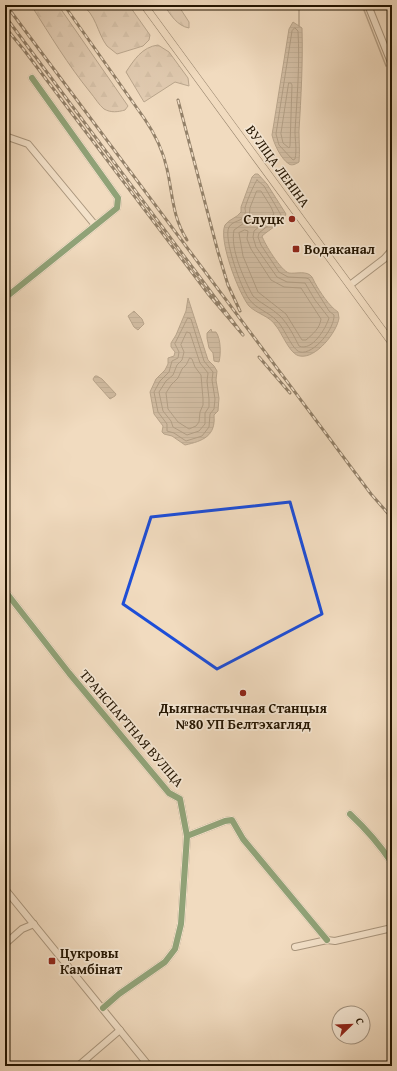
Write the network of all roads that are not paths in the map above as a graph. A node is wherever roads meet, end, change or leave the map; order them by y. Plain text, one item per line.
1 (144, 5) edge
2 (368, 5) edge
3 (392, 65) edge
4 (32, 78) dead end
5 (5, 136) edge
6 (95, 225) junction
7 (392, 250) edge
8 (350, 285) junction
9 (5, 298) edge
10 (392, 343) edge
11 (5, 591) edge
12 (350, 814) dead end
13 (187, 836) junction
14 (392, 863) edge
15 (5, 889) edge
16 (34, 924) junction
17 (392, 928) edge
18 (327, 940) junction
19 (5, 944) edge
20 (295, 947) dead end
21 (102, 1008) junction
22 (120, 1030) junction
23 (78, 1066) edge
24 (149, 1066) edge

1 - 8 main road, ВУЛІЦА ЛЕНІНА
2 - 3 street
4 - 6 street
5 - 6 street
6 - 9 street
7 - 8 street
8 - 10 main road, ВУЛІЦА ЛЕНІНА
11 - 13 street, ТРАНСПАРТНАЯ ВУЛІЦА
12 - 14 street
13 - 18 street
13 - 21 street, ТРАНСПАРТНАЯ ВУЛІЦА
15 - 16 street
16 - 19 street
16 - 21 street
17 - 18 street
18 - 20 street
21 - 22 street
22 - 23 street
22 - 24 street

